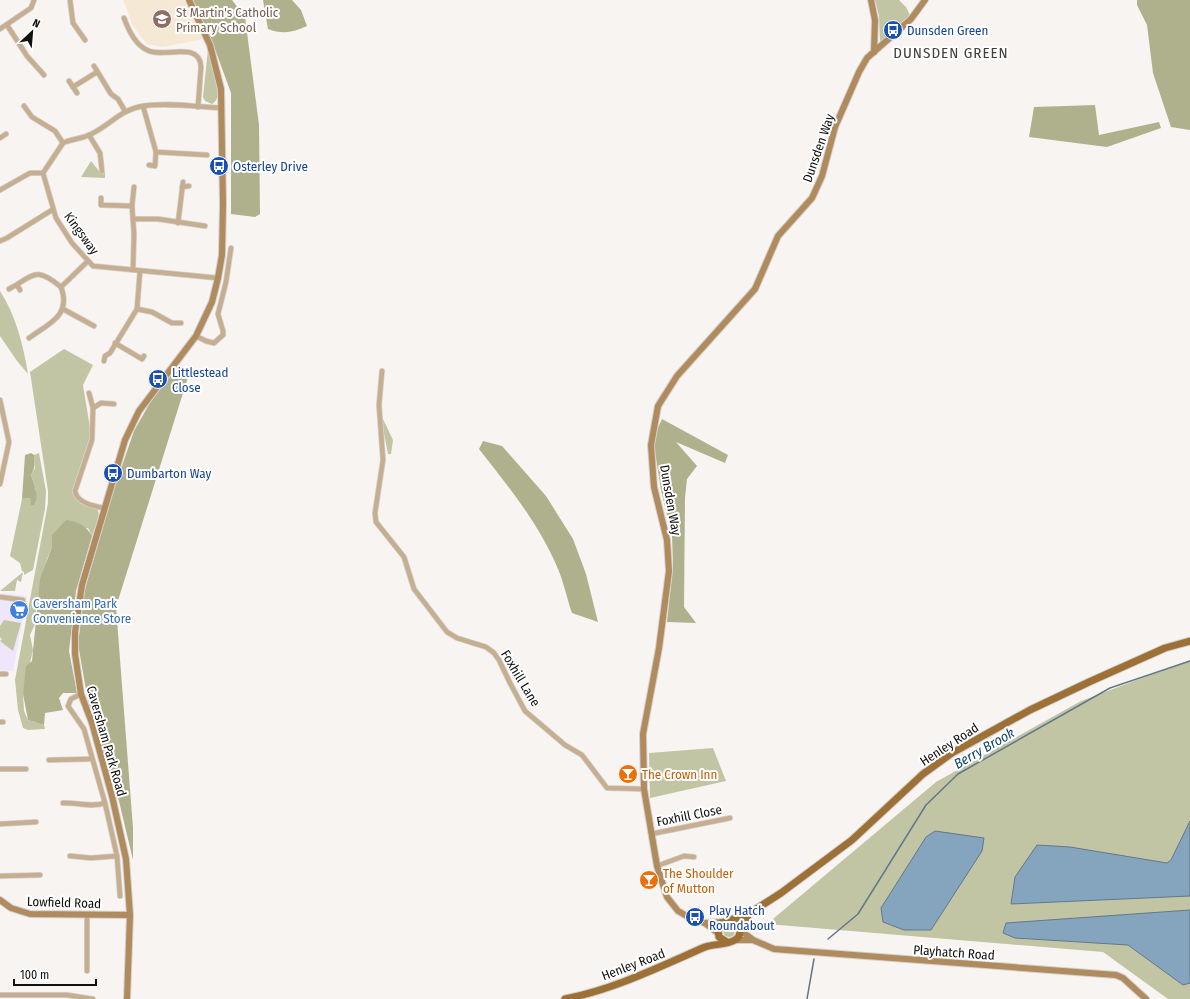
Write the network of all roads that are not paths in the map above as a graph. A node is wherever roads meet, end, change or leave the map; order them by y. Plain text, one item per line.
1 (34, 0) edge
2 (70, 0) edge
3 (189, 0) edge
4 (871, 0) edge
5 (925, 0) edge
6 (124, 18) dead end
7 (7, 25) junction
8 (0, 29) edge
9 (84, 40) dead end
10 (874, 52) junction
11 (94, 66) dead end
12 (97, 72) junction
13 (44, 74) dead end
14 (69, 81) dead end
15 (73, 87) junction
16 (77, 93) dead end
17 (24, 106) dead end
18 (143, 106) junction
19 (198, 107) junction
20 (222, 108) junction
21 (125, 111) junction
22 (6, 134) dead end
23 (90, 135) junction
24 (0, 138) edge
25 (63, 143) junction
26 (156, 152) junction
27 (207, 154) dead end
28 (149, 166) dead end
29 (102, 171) dead end
30 (43, 173) junction
31 (189, 186) dead end
32 (134, 187) dead end
33 (0, 190) edge
34 (101, 198) dead end
35 (132, 206) junction
36 (52, 210) junction
37 (133, 219) junction
38 (178, 223) junction
39 (205, 226) dead end
40 (0, 241) edge
41 (232, 251) dead end
42 (88, 261) junction
43 (133, 270) junction
44 (140, 271) junction
45 (218, 278) junction
46 (17, 285) junction
47 (61, 287) junction
48 (9, 290) dead end
49 (20, 290) dead end
50 (63, 309) junction
51 (137, 309) junction
52 (89, 323) junction
53 (181, 323) dead end
54 (94, 326) dead end
55 (86, 328) dead end
56 (196, 336) junction
57 (32, 337) dead end
58 (115, 343) junction
59 (142, 359) dead end
60 (104, 361) dead end
61 (382, 371) dead end
62 (89, 393) dead end
63 (0, 400) edge
64 (114, 404) dead end
65 (93, 408) junction
66 (0, 484) edge
67 (104, 508) junction
68 (0, 597) edge
69 (23, 600) dead end
70 (1190, 641) edge
71 (0, 674) edge
72 (6, 674) dead end
73 (81, 694) junction
74 (92, 759) junction
75 (49, 760) dead end
76 (0, 769) edge
77 (26, 769) dead end
78 (644, 789) junction
79 (63, 803) dead end
80 (105, 803) junction
81 (730, 818) dead end
82 (36, 822) dead end
83 (0, 824) edge
84 (652, 834) junction
85 (70, 856) dead end
86 (118, 856) junction
87 (694, 857) dead end
88 (657, 866) junction
89 (0, 876) edge
90 (40, 876) dead end
91 (120, 896) dead end
92 (0, 900) edge
93 (750, 913) junction
94 (87, 915) junction
95 (130, 915) junction
96 (727, 921) junction
97 (705, 923) junction
98 (740, 930) junction
99 (718, 933) junction
100 (735, 940) junction
101 (753, 940) junction
102 (727, 942) junction
103 (708, 946) junction
104 (87, 971) dead end
105 (0, 995) edge
106 (93, 999) edge
107 (127, 999) edge
108 (565, 999) edge
109 (1146, 999) edge

1 - 7 street
2 - 9 street
3 - 20 street, Caversham Park Road
4 - 10 street
5 - 10 street, Dunsden Way
6 - 19 street
7 - 8 street
7 - 13 street
10 - 78 street, Dunsden Way
11 - 12 street
12 - 15 street
12 - 21 street
14 - 15 street
15 - 16 street
17 - 25 street
18 - 19 street
18 - 21 street
18 - 26 street
19 - 20 street
20 - 45 street, Caversham Park Road
21 - 23 street
22 - 24 street
23 - 25 street
23 - 29 street
25 - 30 street
26 - 27 street
26 - 28 street
30 - 33 street
30 - 36 street, Kingsway
31 - 38 street
32 - 35 street
34 - 35 street
35 - 37 street
36 - 40 street
36 - 42 street, Kingsway
37 - 38 street
37 - 43 street
38 - 39 street
41 - 56 street
42 - 43 street, Kingsway
42 - 47 street
43 - 44 street, Kingsway
44 - 45 street, Kingsway
44 - 51 street
45 - 56 street, Caversham Park Road
46 - 47 street
46 - 48 street
46 - 49 street
47 - 50 street
50 - 52 street
50 - 57 street
51 - 53 street
51 - 58 street
52 - 54 street
52 - 55 street
56 - 67 street, Caversham Park Road
58 - 59 street
58 - 60 street
61 - 78 street, Foxhill Lane
62 - 65 street
63 - 66 street
64 - 65 street
65 - 67 street
67 - 73 street, Caversham Park Road
68 - 69 street
70 - 93 main road, Henley Road
71 - 72 street
73 - 74 street
73 - 95 street, Caversham Park Road
74 - 75 street
74 - 80 street
76 - 77 street
78 - 84 street, Dunsden Way
79 - 80 street
80 - 86 street
81 - 84 street, Foxhill Close
82 - 83 street
84 - 88 street, Dunsden Way
85 - 86 street
86 - 91 street
87 - 88 street
88 - 97 street, Dunsden Way
89 - 90 street
92 - 94 street, Lowfield Road
93 - 96 main road, Henley Road
93 - 98 main road, Henley Road
94 - 95 street, Lowfield Road
94 - 104 street
95 - 107 street, Caversham Park Road
96 - 97 street, Dunsden Way
96 - 98 main road
96 - 99 main road
97 - 99 street, Dunsden Way
98 - 100 main road
98 - 101 street, Playhatch Road
99 - 102 main road
99 - 103 main road, Henley Road
100 - 101 street, Playhatch Road
100 - 102 main road
101 - 109 street, Playhatch Road
102 - 103 main road, Henley Road
103 - 108 main road, Henley Road
105 - 106 street

